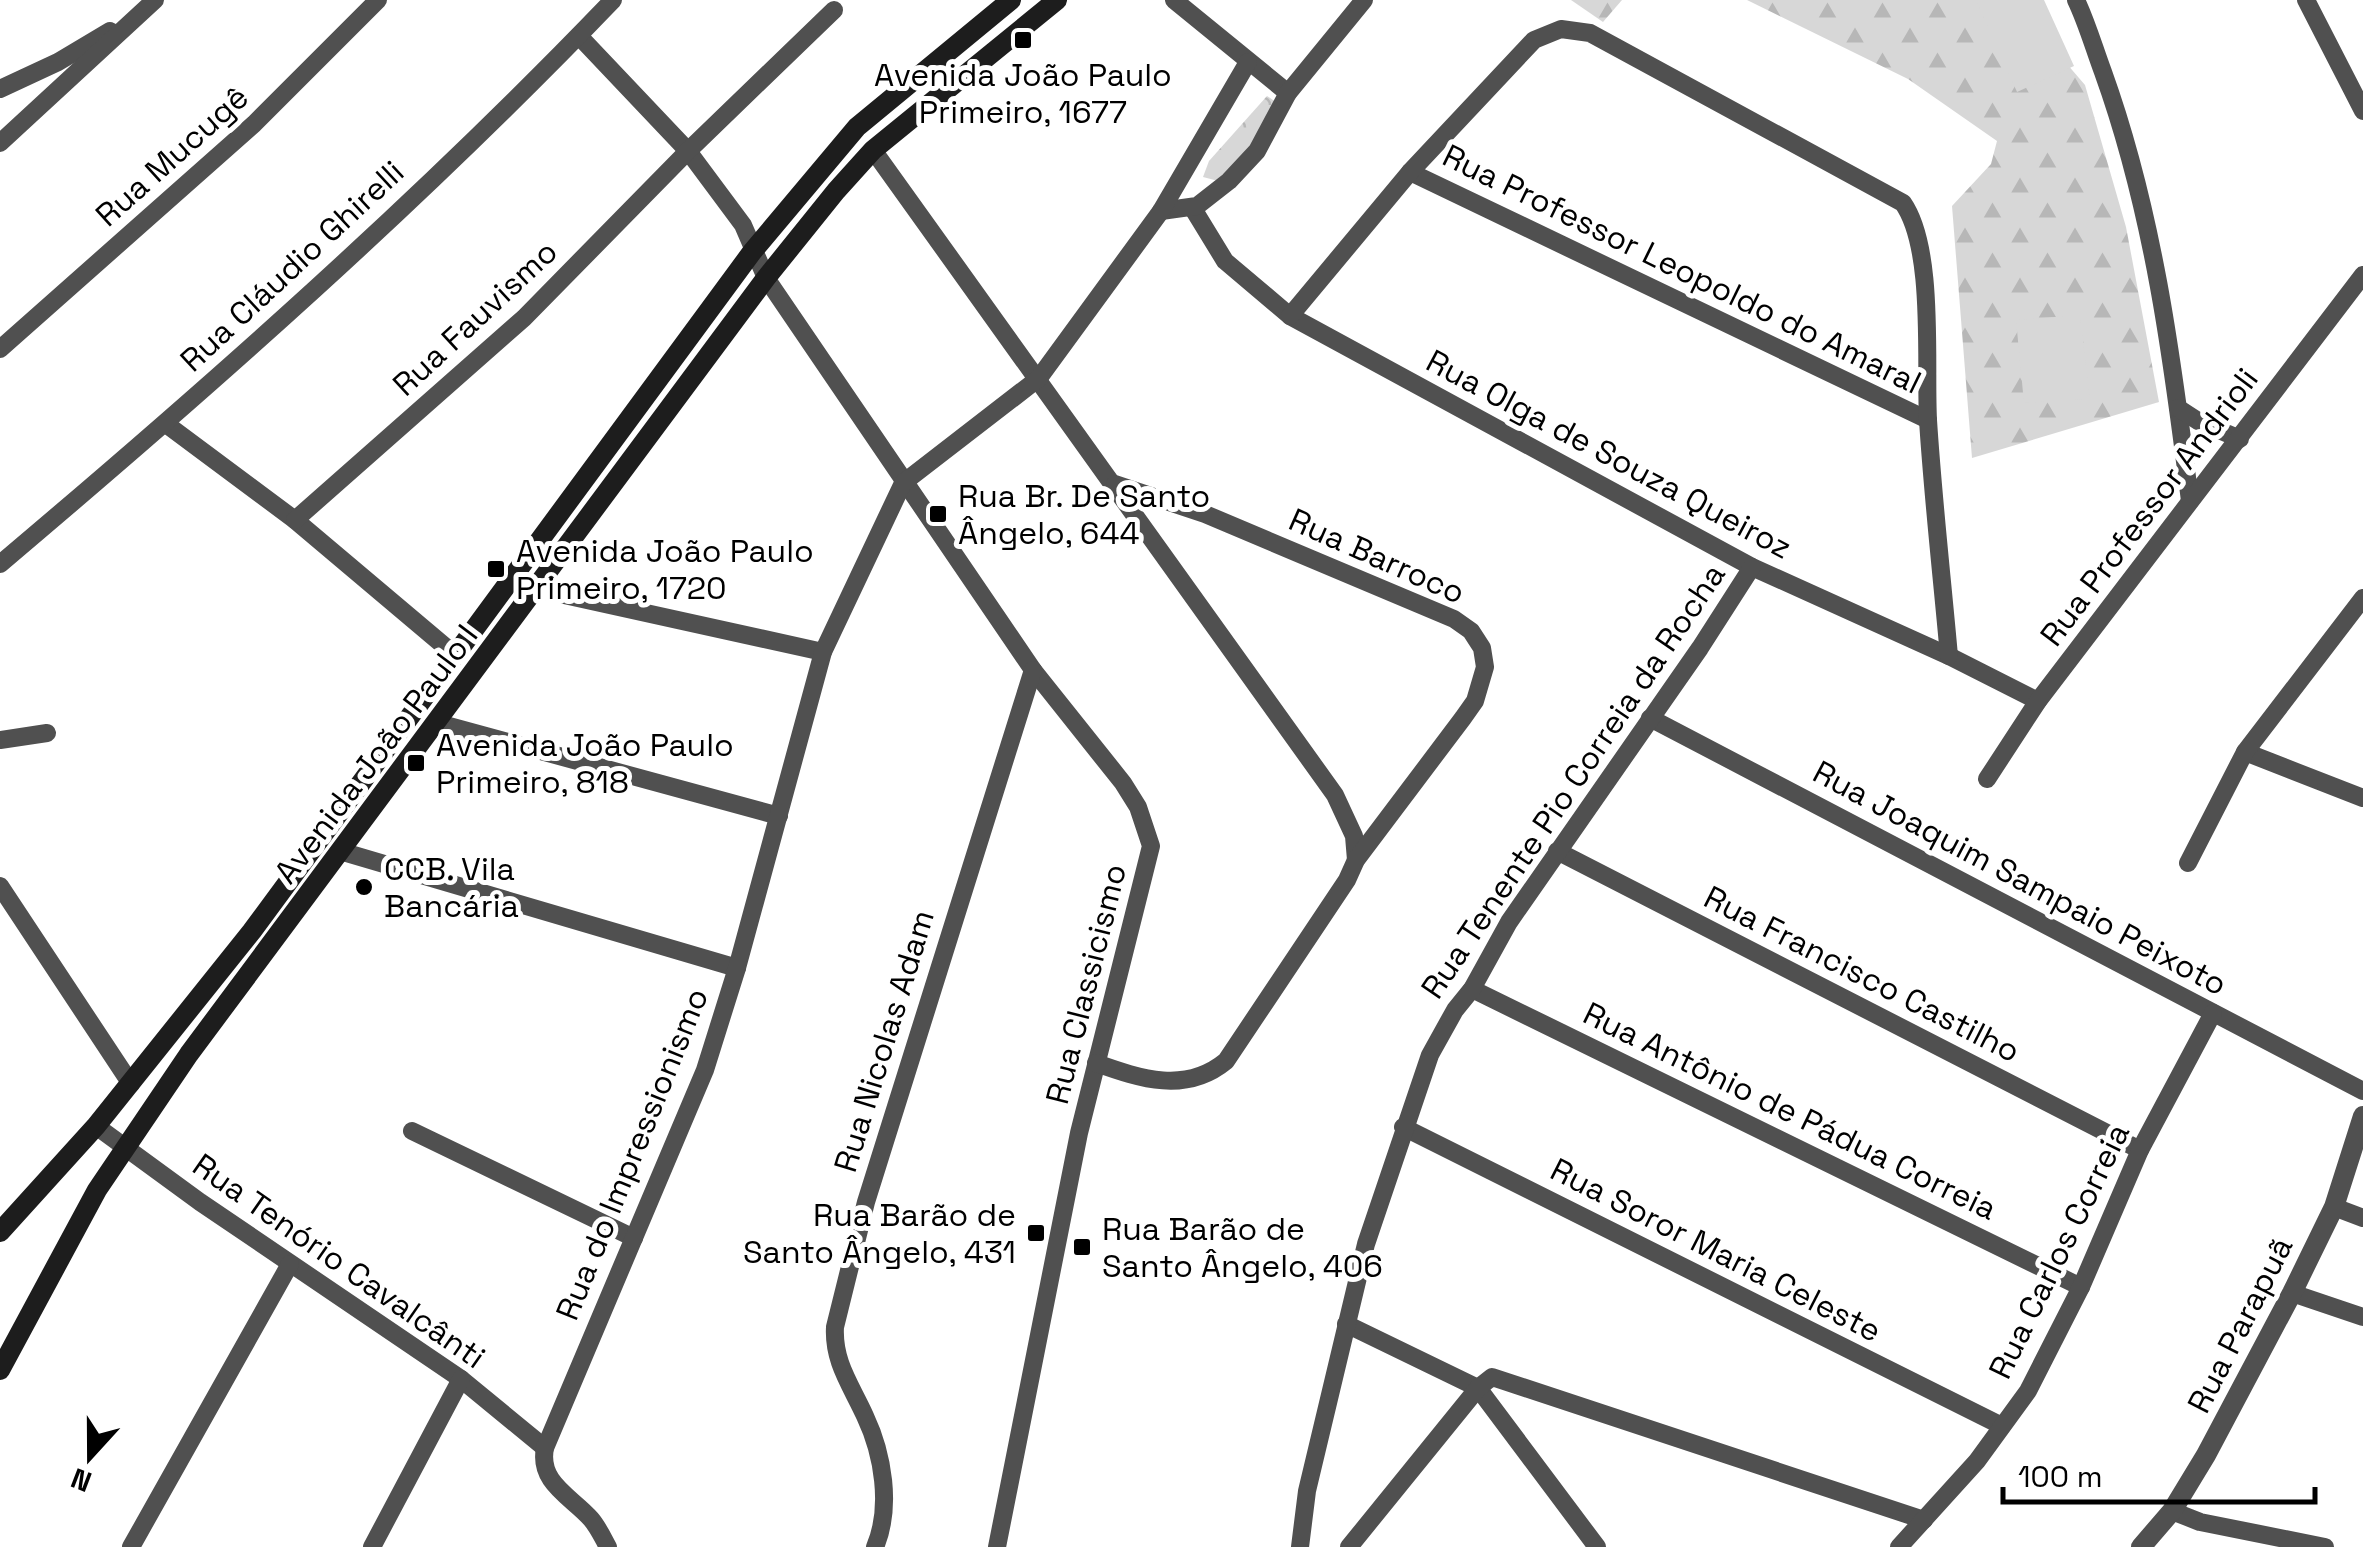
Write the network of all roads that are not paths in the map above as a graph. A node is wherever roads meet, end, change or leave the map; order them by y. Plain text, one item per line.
1 (378, 0) edge
2 (613, 0) edge
3 (1011, 0) edge
4 (1058, 0) edge
5 (1174, 0) edge
6 (1364, 0) edge
7 (2076, 0) edge
8 (2306, 0) edge
9 (150, 5) edge
10 (834, 10) dead end
11 (579, 36) junction
12 (938, 60) junction
13 (1248, 62) junction
14 (0, 89) edge
15 (1288, 93) junction
16 (2363, 111) edge
17 (0, 143) edge
18 (873, 150) junction
19 (688, 151) junction
20 (1410, 172) junction
21 (1192, 207) junction
22 (1161, 211) junction
23 (752, 252) junction
24 (2363, 275) edge
25 (766, 278) junction
26 (1290, 316) junction
27 (0, 349) edge
28 (1038, 378) junction
29 (2178, 408) junction
30 (1928, 420) junction
31 (166, 424) junction
32 (2240, 439) junction
33 (904, 483) junction
34 (1115, 484) junction
35 (2190, 501) junction
36 (295, 520) junction
37 (0, 564) edge
38 (1752, 567) junction
39 (537, 589) junction
40 (2363, 598) edge
41 (824, 652) junction
42 (455, 655) junction
43 (1950, 656) junction
44 (1033, 670) junction
45 (2038, 701) junction
46 (1650, 718) junction
47 (438, 723) junction
48 (47, 733) dead end
49 (0, 740) edge
50 (2245, 752) junction
51 (1987, 780) dead end
52 (2363, 798) edge
53 (779, 816) junction
54 (340, 851) junction
55 (1557, 851) junction
56 (1356, 860) junction
57 (2188, 863) dead end
58 (0, 886) edge
59 (737, 968) junction
60 (1472, 989) junction
61 (2213, 1013) junction
62 (1096, 1063) junction
63 (131, 1084) junction
64 (2363, 1091) edge
65 (2363, 1116) edge
66 (96, 1126) junction
67 (1403, 1127) junction
68 (412, 1132) dead end
69 (124, 1149) junction
70 (2140, 1150) junction
71 (2334, 1207) junction
72 (2363, 1218) edge
73 (0, 1232) edge
74 (634, 1238) junction
75 (290, 1264) junction
76 (2080, 1288) junction
77 (2292, 1293) junction
78 (2363, 1317) edge
79 (1346, 1324) junction
80 (0, 1370) edge
81 (461, 1380) junction
82 (1478, 1388) junction
83 (2002, 1426) junction
84 (545, 1448) junction
85 (2172, 1511) junction
86 (1924, 1520) junction
87 (131, 1547) edge
88 (372, 1547) edge
89 (608, 1547) edge
90 (875, 1547) edge
91 (997, 1547) edge
92 (1300, 1547) edge
93 (1350, 1547) edge
94 (1597, 1547) edge
95 (1900, 1547) edge
96 (2141, 1547) edge
97 (2325, 1547) edge

1 - 27 street, Rua Mucugê
2 - 11 street, Rua Cláudio Ghirelli
3 - 12 main road, Avenida João Paulo I
4 - 18 main road, Avenida João Paulo I
5 - 13 street
6 - 15 street
7 - 29 street
8 - 16 street
9 - 14 street
9 - 17 street
10 - 19 street, Rua Fauvismo
11 - 19 street, Rua Classicismo
11 - 31 street, Rua Cláudio Ghirelli
12 - 18 main road
12 - 23 main road, Avenida João Paulo I
13 - 15 street
13 - 22 street
15 - 21 street
18 - 25 main road, Avenida João Paulo I
18 - 28 street
19 - 23 street, Rua Classicismo
19 - 36 street, Rua Fauvismo
20 - 26 street
20 - 30 street, Rua Professor Leopoldo do Amaral
20 - 30 street
21 - 22 street
21 - 26 street, Rua Olga de Souza Queiroz
22 - 28 street
23 - 25 street, Rua Classicismo
23 - 42 main road, Avenida João Paulo I
24 - 32 street, Rua Professor Andrioli
25 - 33 street, Rua Classicismo
25 - 39 main road, Avenida João Paulo I
26 - 38 street, Rua Olga de Souza Queiroz
28 - 33 street
28 - 34 street
29 - 32 street
29 - 35 street
30 - 43 street
31 - 36 street
31 - 37 street, Rua Cláudio Ghirelli
32 - 35 street, Rua Professor Andrioli
33 - 41 street, Rua do Impressionismo
33 - 44 street, Rua Classicismo
34 - 56 street
34 - 56 street, Rua Barroco
35 - 45 street, Rua Professor Andrioli
36 - 42 street
38 - 43 street, Rua Olga de Souza Queiroz
38 - 46 street, Rua Tenente Pio Correia da Rocha
39 - 41 street
39 - 47 main road, Avenida João Paulo I
40 - 50 street
41 - 53 street, Rua do Impressionismo
42 - 63 main road, Avenida João Paulo I
43 - 45 street, Rua Olga de Souza Queiroz
44 - 62 street, Rua Classicismo
44 - 90 street, Rua Nicolas Adam
45 - 51 street, Rua Professor Andrioli
46 - 55 street, Rua Tenente Pio Correia da Rocha
46 - 61 street, Rua Joaquim Sampaio Peixoto
47 - 53 street
47 - 54 main road, Avenida João Paulo I
48 - 49 street
50 - 52 street
50 - 57 street
53 - 59 street, Rua do Impressionismo
54 - 59 street
54 - 69 main road, Avenida João Paulo I
55 - 60 street, Rua Tenente Pio Correia da Rocha
55 - 70 street, Rua Francisco Castilho
56 - 62 street, Rua Barroco
58 - 63 street
59 - 74 street, Rua do Impressionismo
60 - 67 street, Rua Tenente Pio Correia da Rocha
60 - 76 street, Rua Antônio de Pádua Correia
61 - 64 street, Rua Joaquim Sampaio Peixoto
61 - 70 street, Rua Carlos Correia
62 - 91 street, Rua Classicismo
63 - 66 main road, Avenida João Paulo I
65 - 71 street, Rua Parapuã
66 - 69 street, Rua Tenório Cavalcânti
66 - 73 main road, Avenida João Paulo I
67 - 79 street, Rua Tenente Pio Correia da Rocha
67 - 83 street, Rua Soror Maria Celeste
68 - 74 street
69 - 75 street, Rua Tenório Cavalcânti
69 - 80 main road, Avenida João Paulo I
70 - 76 street, Rua Carlos Correia
71 - 72 street
71 - 77 street, Rua Parapuã
74 - 84 street, Rua do Impressionismo
75 - 81 street, Rua Tenório Cavalcânti
75 - 87 street
76 - 83 street, Rua Carlos Correia
77 - 78 street
77 - 85 street, Rua Parapuã
79 - 82 street
79 - 92 street, Rua Tenente Pio Correia da Rocha
81 - 84 street, Rua Tenório Cavalcânti
81 - 88 street
82 - 86 street
82 - 93 street
82 - 94 street
83 - 86 street, Rua Carlos Correia
84 - 89 street
85 - 96 street, Rua Parapuã
85 - 97 street
86 - 95 street, Rua Carlos Correia

